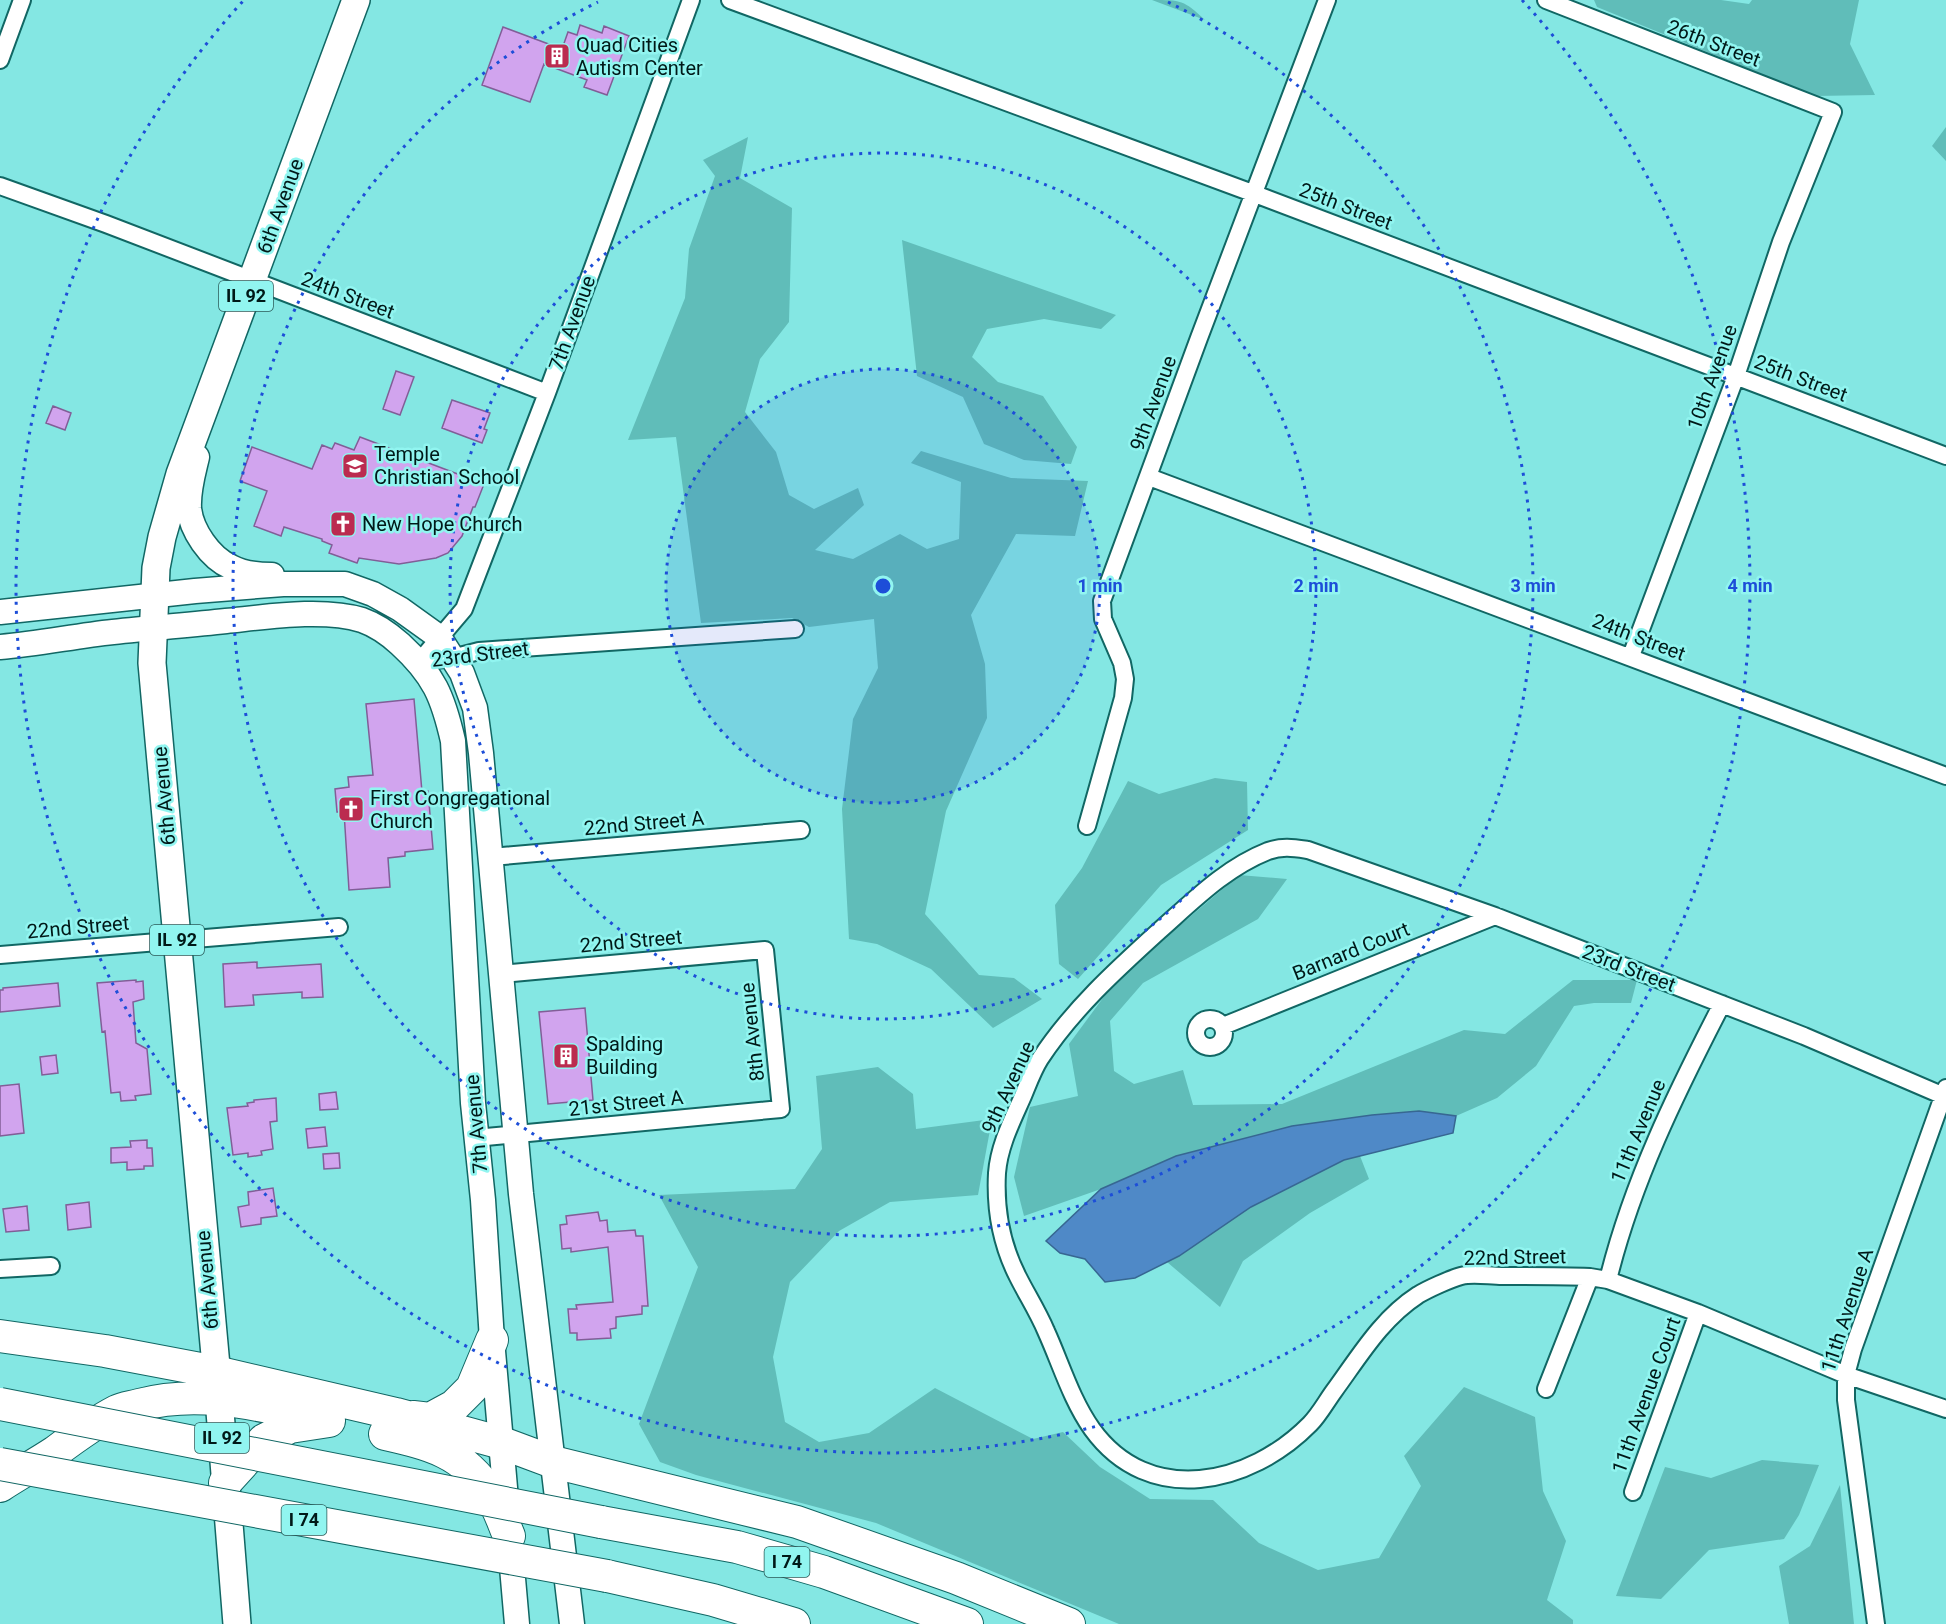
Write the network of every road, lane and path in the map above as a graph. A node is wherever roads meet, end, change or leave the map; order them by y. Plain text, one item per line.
1 (22, 0) edge
2 (356, 0) edge
3 (691, 0) edge
4 (730, 0) edge
5 (1328, 0) edge
6 (1546, 0) edge
7 (0, 60) edge
8 (1833, 112) joint
9 (0, 186) edge
10 (1255, 194) junction
11 (252, 280) junction
12 (1736, 376) junction
13 (215, 382) junction
14 (547, 393) junction
15 (1946, 456) edge
16 (1149, 477) junction
17 (345, 584) junction
18 (155, 596) junction
19 (0, 612) edge
20 (154, 628) junction
21 (795, 629) dead end
22 (439, 637) junction
23 (0, 647) edge
24 (1631, 656) junction
25 (452, 658) junction
26 (419, 662) junction
27 (1946, 776) edge
28 (1087, 826) dead end
29 (801, 830) dead end
30 (1308, 850) joint
31 (491, 857) junction
32 (1495, 916) junction
33 (339, 927) dead end
34 (177, 940) junction
35 (765, 950) joint
36 (0, 955) edge
37 (501, 974) junction
38 (1722, 1004) junction
39 (1223, 1026) dead end
40 (1945, 1094) edge
41 (781, 1109) joint
42 (515, 1135) junction
43 (475, 1138) junction
44 (51, 1266) dead end
45 (0, 1269) edge
46 (1590, 1277) junction
47 (1608, 1280) junction
48 (1698, 1313) junction
49 (0, 1336) edge
50 (492, 1340) junction
51 (1846, 1375) junction
52 (218, 1386) junction
53 (1546, 1389) dead end
54 (1071, 1393) joint
55 (0, 1404) edge
56 (1946, 1409) edge
57 (396, 1414) junction
58 (329, 1421) junction
59 (501, 1443) junction
60 (553, 1462) junction
61 (0, 1464) edge
62 (225, 1483) junction
63 (0, 1486) edge
64 (1634, 1492) dead end
65 (509, 1536) junction
66 (237, 1624) edge
67 (517, 1624) edge
68 (572, 1624) edge
69 (794, 1624) edge
70 (967, 1624) edge
71 (1069, 1624) edge
72 (1876, 1624) edge

1 - 7 street
2 - 11 main road, 6th Avenue / IL 92
3 - 14 street, 7th Avenue
4 - 10 street, 25th Street
5 - 10 street, 9th Avenue
6 - 8 street, 26th Street
8 - 12 street, 10th Avenue
9 - 11 street, 24th Street
10 - 12 street, 25th Street
10 - 16 street, 9th Avenue
11 - 13 main road, 6th Avenue / IL 92
11 - 14 street, 24th Street
12 - 15 street, 25th Street
12 - 24 street, 10th Avenue
13 - 17 main road
13 - 18 main road, 6th Avenue / IL 92
14 - 22 street, 7th Avenue
16 - 24 street, 24th Street
16 - 28 street, 9th Avenue
17 - 18 main road, 23rd Street
17 - 22 main road, 23rd Street
18 - 19 main road, 23rd Street
18 - 20 main road, 6th Avenue / IL 92
20 - 23 main road, 23rd Street
20 - 26 main road, 23rd Street
20 - 34 main road, 6th Avenue / IL 92
21 - 25 street, 23rd Street
22 - 25 main road, 7th Avenue
22 - 26 street, 7th Avenue
24 - 27 street, 24th Street
25 - 26 street, 23rd Street
25 - 31 main road, 7th Avenue
26 - 43 main road, 7th Avenue
29 - 31 street, 22nd Street A
30 - 32 street, 23rd Street
30 - 54 street, 9th Avenue
31 - 37 main road, 7th Avenue
32 - 38 street, 23rd Street
32 - 39 street, Barnard Court
33 - 34 street, 22nd Street
34 - 36 street, 22nd Street
34 - 52 main road, 6th Avenue / IL 92
35 - 37 street, 22nd Street
35 - 41 street, 8th Avenue
37 - 42 main road, 7th Avenue
38 - 40 street, 23rd Street
38 - 47 street, 11th Avenue
40 - 51 street, 11th Avenue A
41 - 42 street, 21st Street A
42 - 43 street, 21st Street A
42 - 60 main road, 7th Avenue
43 - 50 main road, 7th Avenue
44 - 45 street
46 - 47 street, 22nd Street
46 - 53 street
46 - 54 street, 22nd Street
47 - 48 street, 22nd Street
48 - 51 street, 22nd Street
48 - 64 street, 11th Avenue Court
49 - 52 highway
50 - 57 highway
50 - 59 main road, 7th Avenue
51 - 56 street, 22nd Street
51 - 72 street, 11th Avenue A
52 - 57 highway
52 - 58 highway
52 - 62 main road, 6th Avenue / IL 92
52 - 63 highway
55 - 70 highway, I 74, bridge
57 - 59 highway
58 - 62 highway
58 - 65 highway
59 - 60 highway
59 - 65 main road, 7th Avenue
60 - 68 main road, 7th Avenue
60 - 71 highway
61 - 69 highway, I 74, bridge
62 - 66 main road, 6th Avenue / IL 92
65 - 67 main road, 7th Avenue

